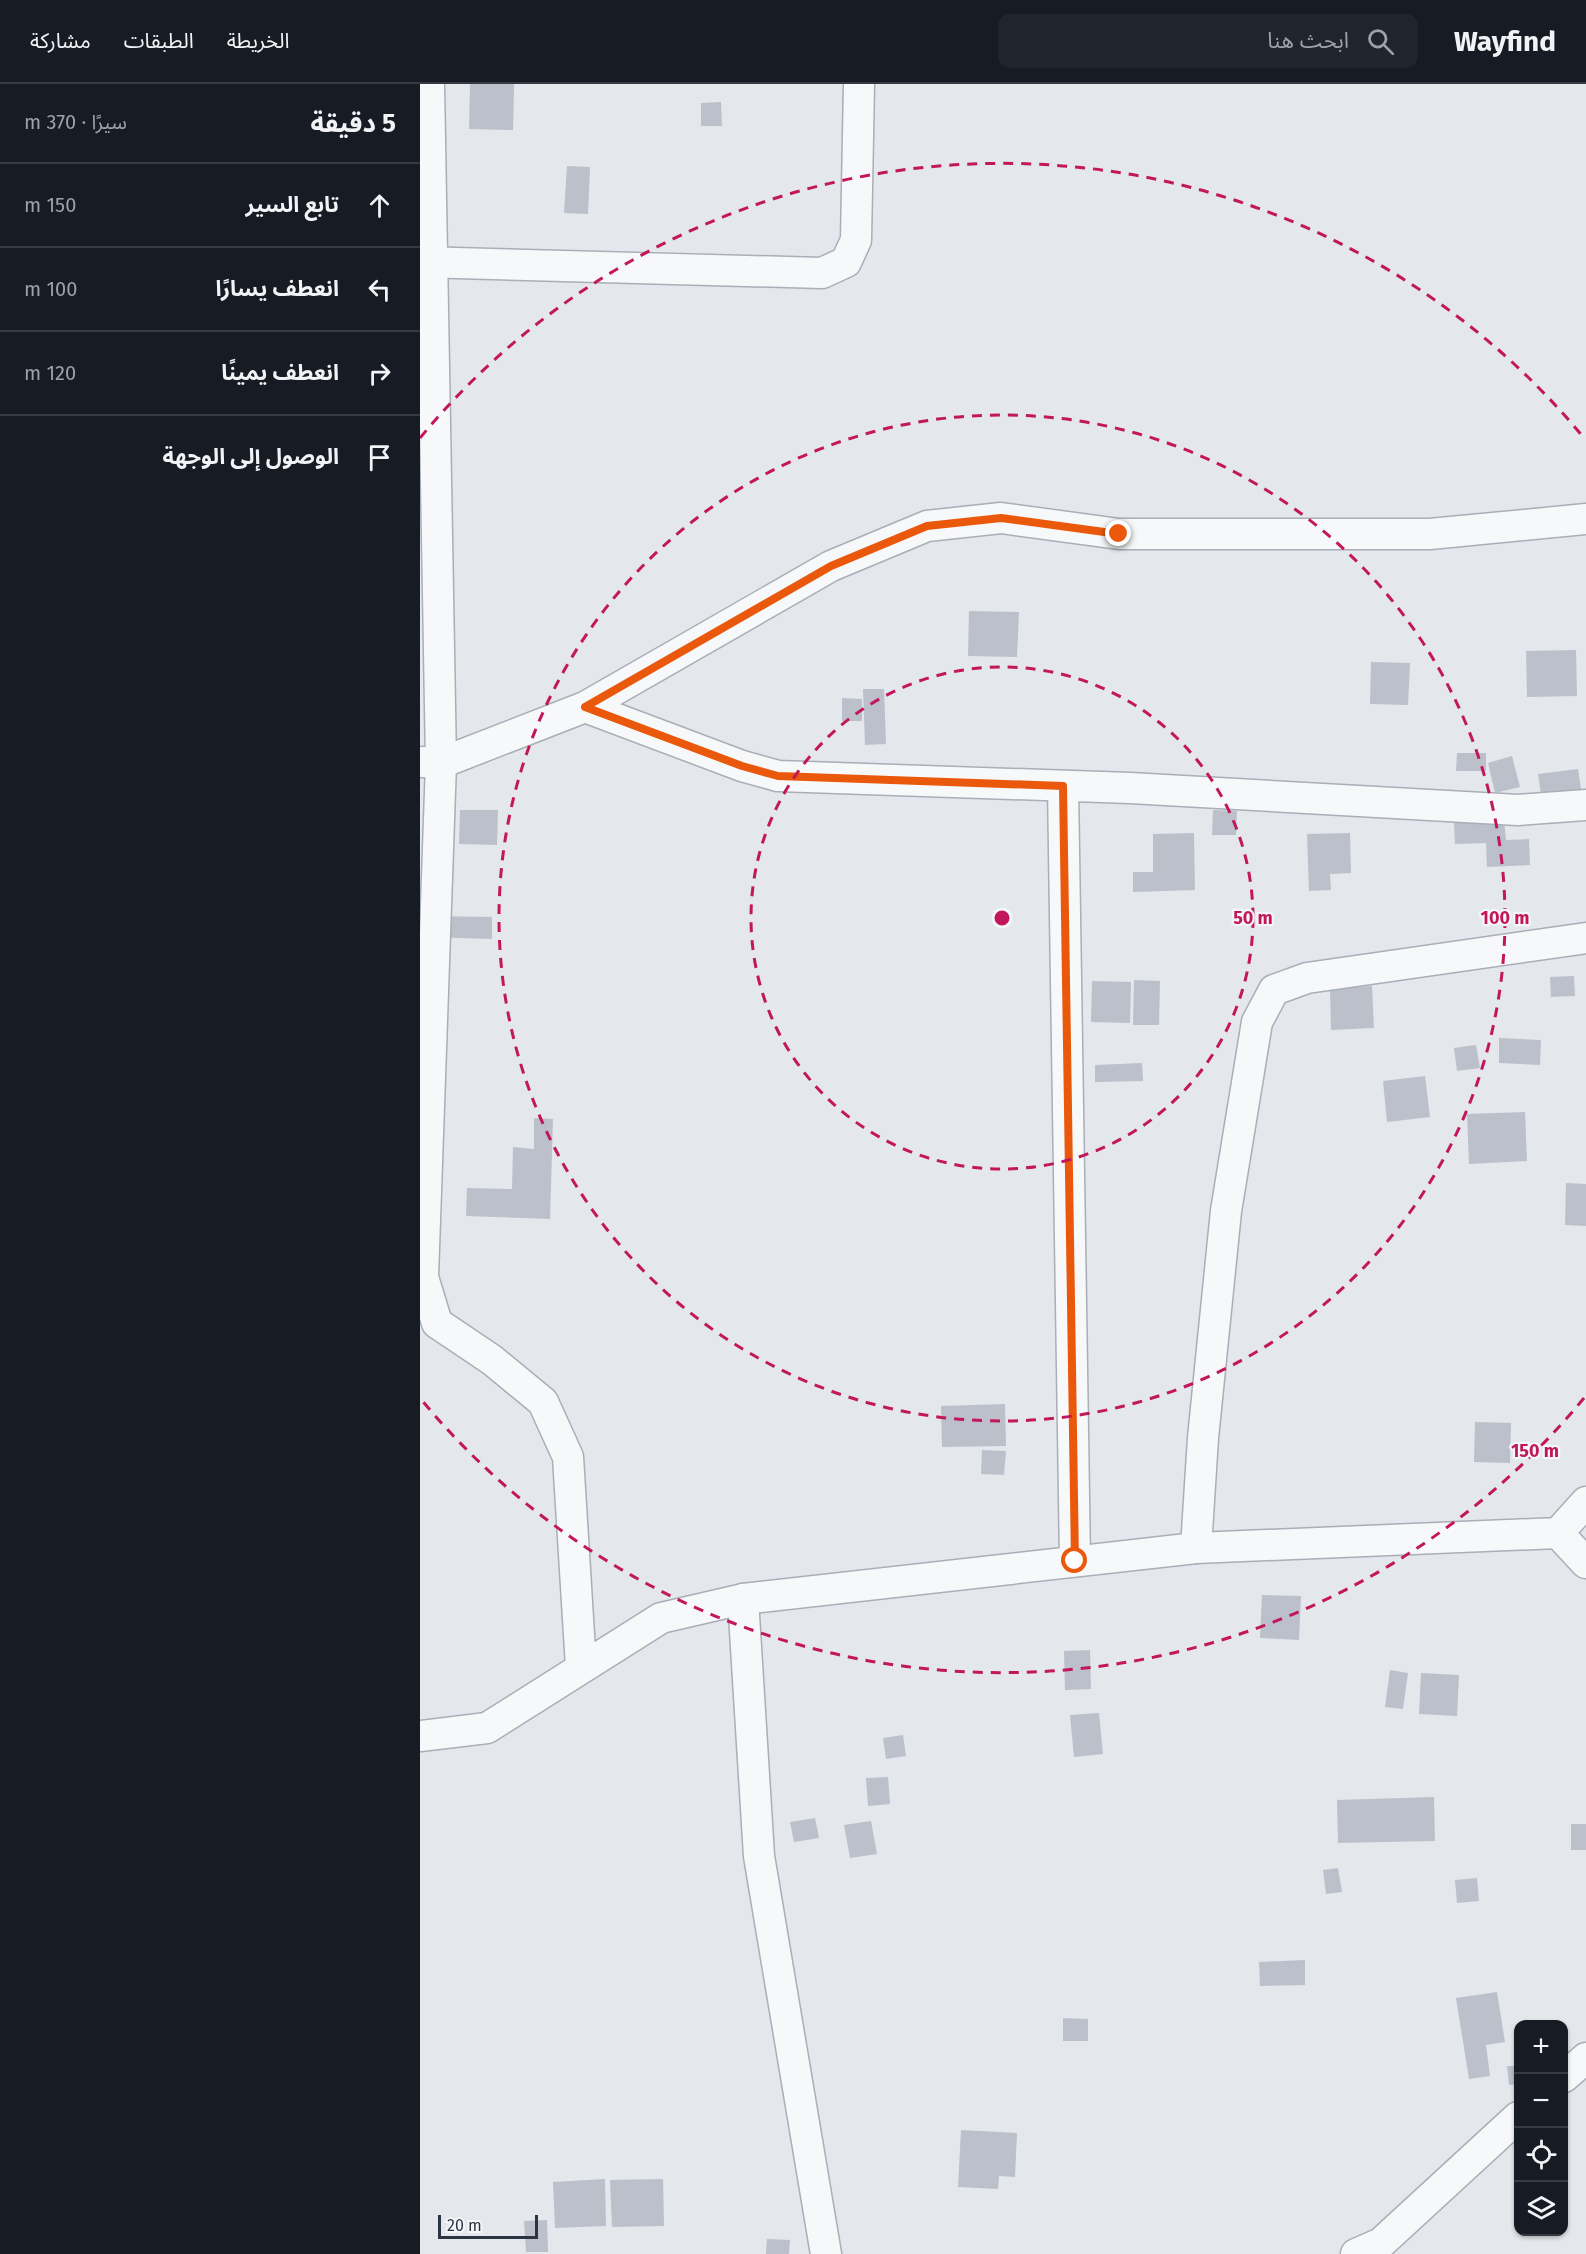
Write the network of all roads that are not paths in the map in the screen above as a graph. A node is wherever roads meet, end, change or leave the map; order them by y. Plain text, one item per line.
1 (429, 84) edge
2 (859, 84) edge
3 (425, 262) edge
4 (428, 516) edge
5 (1586, 519) edge
6 (585, 707) junction
7 (430, 762) edge
8 (1063, 786) junction
9 (1586, 805) edge
10 (1586, 938) edge
11 (1586, 1502) edge
12 (1558, 1533) junction
13 (1197, 1548) junction
14 (1075, 1561) junction
15 (1586, 1563) edge
16 (743, 1599) junction
17 (580, 1667) junction
18 (420, 1736) edge
19 (1586, 2058) edge
20 (1567, 2074) edge
21 (1586, 2087) edge
22 (1568, 2088) edge
23 (1514, 2121) edge
24 (826, 2254) edge
25 (1356, 2254) edge

1 - 3 street
2 - 3 street
3 - 4 street
4 - 7 street
5 - 6 street
6 - 7 street
6 - 8 street
7 - 17 street
8 - 9 street
8 - 14 street
10 - 13 street
11 - 12 street
12 - 13 street
12 - 15 street
13 - 14 street
14 - 16 street
16 - 17 street
16 - 24 street
17 - 18 street
19 - 20 street
21 - 22 street
23 - 25 street

